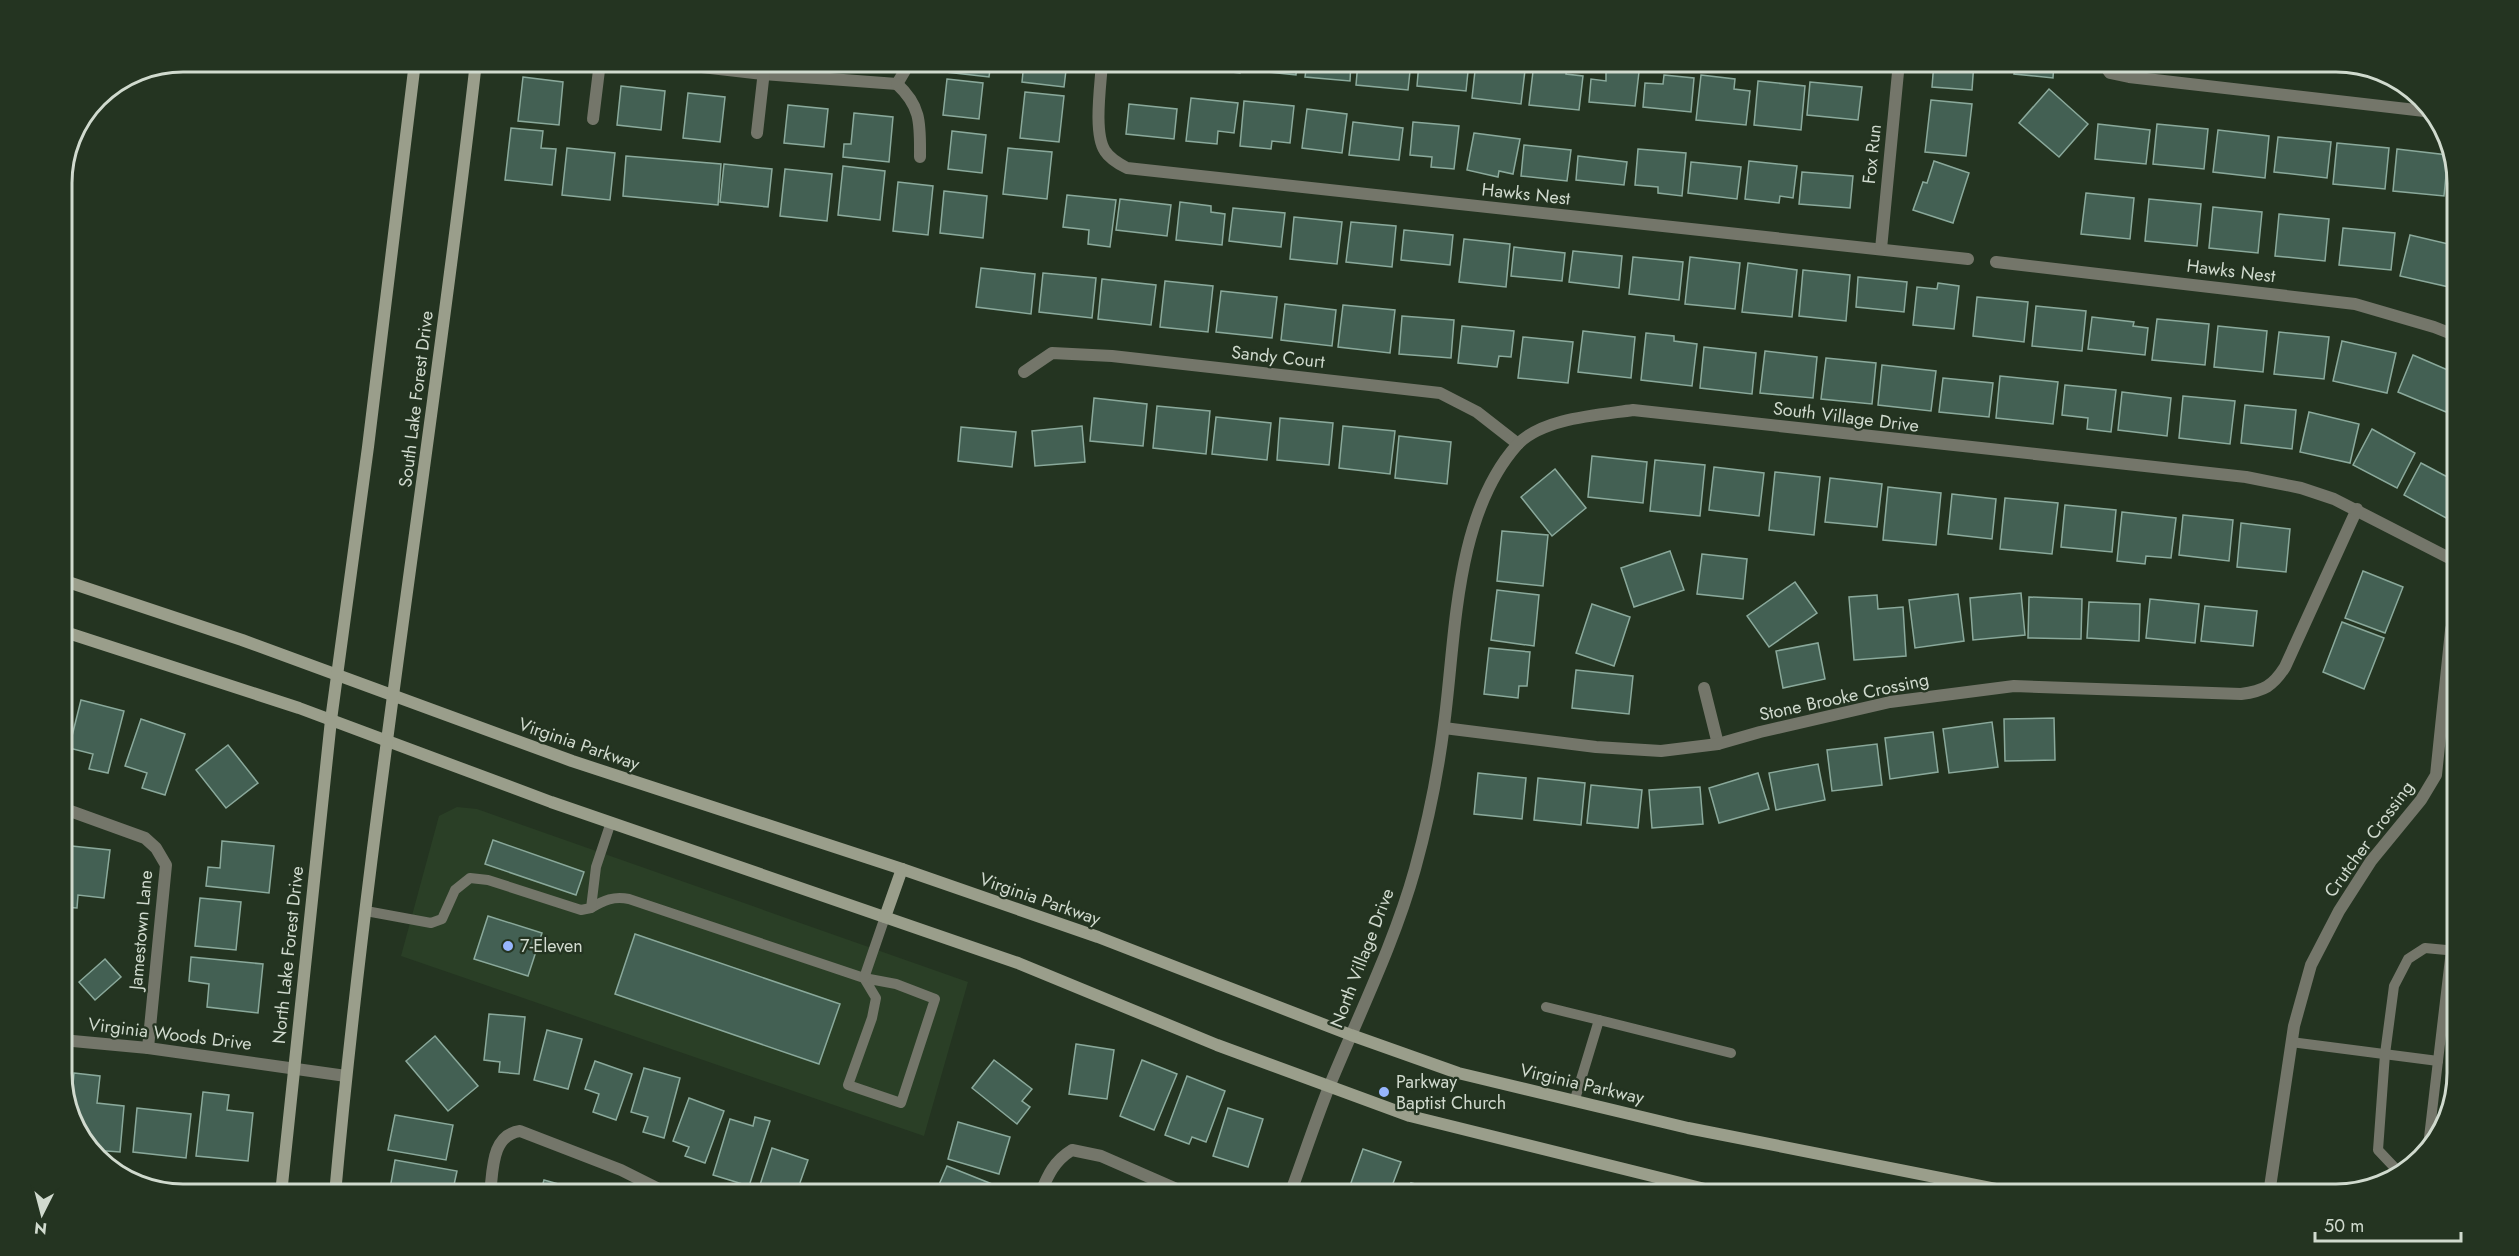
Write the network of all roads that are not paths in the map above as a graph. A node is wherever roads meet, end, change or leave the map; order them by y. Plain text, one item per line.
1 (414, 72) edge
2 (475, 72) edge
3 (599, 72) edge
4 (764, 72) edge
5 (797, 72) edge
6 (904, 72) edge
7 (1102, 72) edge
8 (1898, 72) edge
9 (2109, 72) edge
10 (897, 84) junction
11 (2419, 110) edge
12 (593, 119) dead end
13 (757, 133) dead end
14 (920, 157) dead end
15 (1881, 249) junction
16 (1968, 259) dead end
17 (1996, 262) dead end
18 (2447, 332) edge
19 (1024, 372) dead end
20 (1518, 444) junction
21 (2357, 509) junction
22 (2447, 557) edge
23 (72, 583) edge
24 (72, 634) edge
25 (2447, 669) edge
26 (338, 675) junction
27 (1704, 688) dead end
28 (393, 696) junction
29 (331, 720) junction
30 (1444, 728) junction
31 (387, 741) junction
32 (1718, 744) junction
33 (72, 812) edge
34 (611, 822) junction
35 (902, 869) junction
36 (591, 908) junction
37 (366, 911) junction
38 (885, 917) junction
39 (2447, 950) edge
40 (864, 978) junction
41 (2447, 999) edge
42 (1546, 1007) dead end
43 (1599, 1020) junction
44 (1351, 1035) junction
45 (72, 1041) edge
46 (2291, 1042) junction
47 (148, 1048) junction
48 (1731, 1053) dead end
49 (2385, 1054) junction
50 (2438, 1061) junction
51 (294, 1068) junction
52 (346, 1076) junction
53 (1329, 1088) junction
54 (1575, 1099) junction
55 (2430, 1132) edge
56 (2394, 1167) edge
57 (282, 1184) edge
58 (336, 1184) edge
59 (491, 1184) edge
60 (649, 1184) edge
61 (1045, 1184) edge
62 (1165, 1184) edge
63 (1294, 1184) edge
64 (1685, 1184) edge
65 (1971, 1184) edge
66 (2270, 1184) edge

1 - 26 main road
2 - 28 main road, South Lake Forest Drive
3 - 12 street
4 - 13 street
5 - 10 street
6 - 10 street
7 - 15 street, Hawks Nest
8 - 15 street, Fox Run
9 - 11 street
10 - 14 street
15 - 16 street, Hawks Nest
17 - 18 street, Hawks Nest
19 - 20 street, Sandy Court
20 - 21 street, South Village Drive
20 - 30 street, South Village Drive
21 - 22 street, South Village Drive
21 - 32 street, Stone Brooke Crossing
23 - 26 main road, Virginia Parkway
24 - 29 main road
25 - 46 street, Crutcher Crossing
26 - 28 main road, Virginia Parkway
26 - 29 main road
27 - 32 street
28 - 31 main road, South Lake Forest Drive
28 - 35 main road, Virginia Parkway
29 - 31 main road
29 - 51 main road, North Lake Forest Drive
30 - 32 street, Stone Brooke Crossing
30 - 44 street, North Village Drive
31 - 34 main road
31 - 37 main road
33 - 47 street, Jamestown Lane
34 - 36 lane
34 - 38 main road
35 - 38 main road
35 - 44 main road, Virginia Parkway
36 - 37 lane
36 - 40 lane
37 - 52 main road
38 - 40 lane
38 - 53 main road
39 - 49 lane
40 - 40 lane
41 - 50 lane
42 - 43 lane
43 - 48 lane
43 - 54 lane
44 - 53 street, North Village Drive
44 - 54 main road, Virginia Parkway
45 - 47 street, Virginia Woods Drive
46 - 49 lane
46 - 66 street, Crutcher Crossing
47 - 51 street, Virginia Woods Drive
49 - 50 lane
49 - 56 lane
50 - 55 lane
51 - 52 street, Virginia Woods Drive
51 - 57 main road, North Lake Forest Drive
52 - 58 main road
53 - 63 street, North Village Drive
53 - 64 main road
54 - 65 main road, Virginia Parkway
59 - 60 street
61 - 62 street

